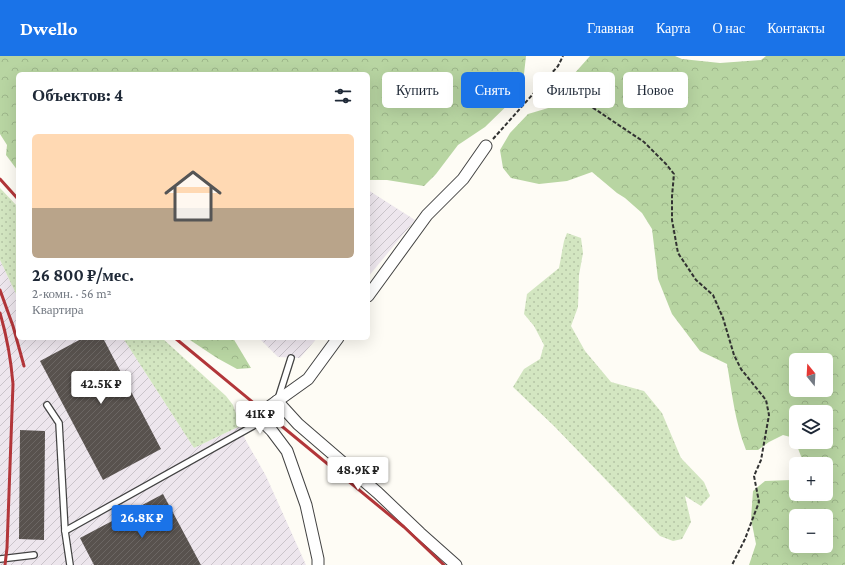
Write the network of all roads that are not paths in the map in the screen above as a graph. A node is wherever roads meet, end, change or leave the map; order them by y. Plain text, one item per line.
1 (486, 146) road end
2 (370, 293) edge
3 (337, 340) edge
4 (292, 358) dead end
5 (278, 401) junction
6 (47, 405) dead end
7 (262, 421) junction
8 (66, 531) junction
9 (34, 555) dead end
10 (0, 559) edge
11 (70, 565) edge
12 (318, 565) edge
13 (456, 565) edge

1 - 2 street
3 - 5 street
4 - 5 lane
5 - 7 street
5 - 13 street
6 - 8 lane
7 - 8 lane
7 - 12 street
8 - 11 lane
9 - 10 lane

